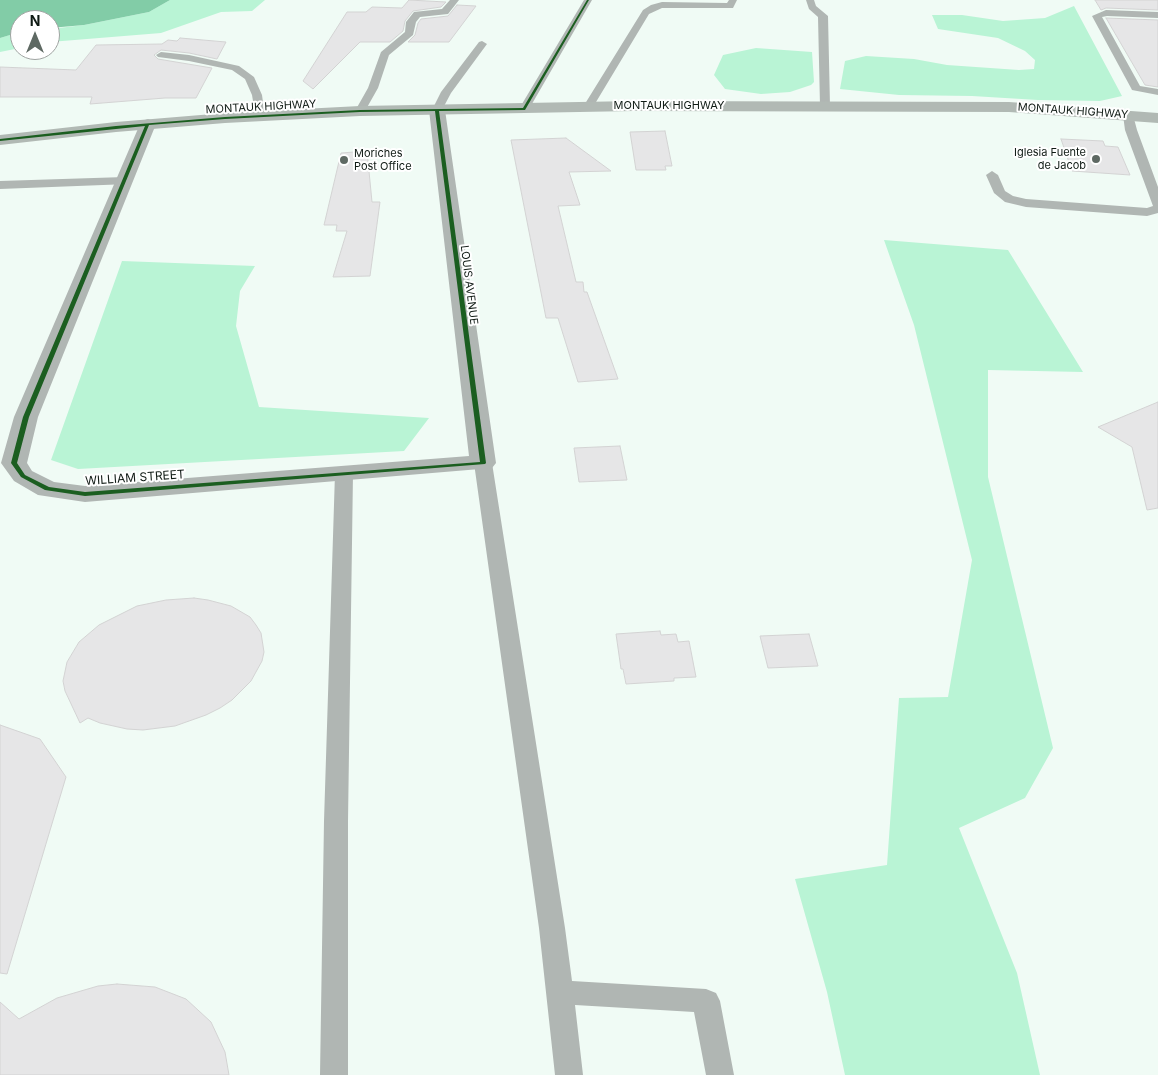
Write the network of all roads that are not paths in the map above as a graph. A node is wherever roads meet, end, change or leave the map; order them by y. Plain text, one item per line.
1 (455, 0) edge
2 (588, 0) edge
3 (733, 0) edge
4 (810, 0) edge
5 (1158, 15) edge
6 (482, 44) dead end
7 (161, 55) dead end
8 (1158, 92) edge
9 (825, 106) junction
10 (588, 107) junction
11 (524, 109) junction
12 (437, 110) junction
13 (360, 111) junction
14 (1128, 116) junction
15 (260, 117) junction
16 (1158, 118) edge
17 (148, 124) junction
18 (0, 140) edge
19 (992, 175) dead end
20 (125, 181) junction
21 (0, 185) edge
22 (1158, 204) edge
23 (1158, 209) edge
24 (482, 462) junction
25 (344, 473) junction
26 (560, 992) junction
27 (334, 1075) edge
28 (569, 1075) edge
29 (720, 1075) edge

1 - 13 lane
2 - 11 lane
3 - 10 lane
4 - 9 lane
5 - 8 lane
6 - 12 lane
7 - 15 lane
9 - 10 main road, MONTAUK HIGHWAY
9 - 14 main road, MONTAUK HIGHWAY
10 - 11 main road, MONTAUK HIGHWAY
11 - 12 main road, MONTAUK HIGHWAY
12 - 13 main road, MONTAUK HIGHWAY
12 - 24 street, LOUIS AVENUE
13 - 15 main road, MONTAUK HIGHWAY
14 - 16 main road, MONTAUK HIGHWAY
14 - 22 lane
15 - 17 main road, MONTAUK HIGHWAY
17 - 18 main road, MONTAUK HIGHWAY
17 - 20 street, WILLIAM STREET
19 - 23 lane
20 - 21 lane
20 - 25 street, WILLIAM STREET
24 - 25 street, WILLIAM STREET
24 - 26 lane
25 - 27 lane
26 - 28 lane
26 - 29 lane

